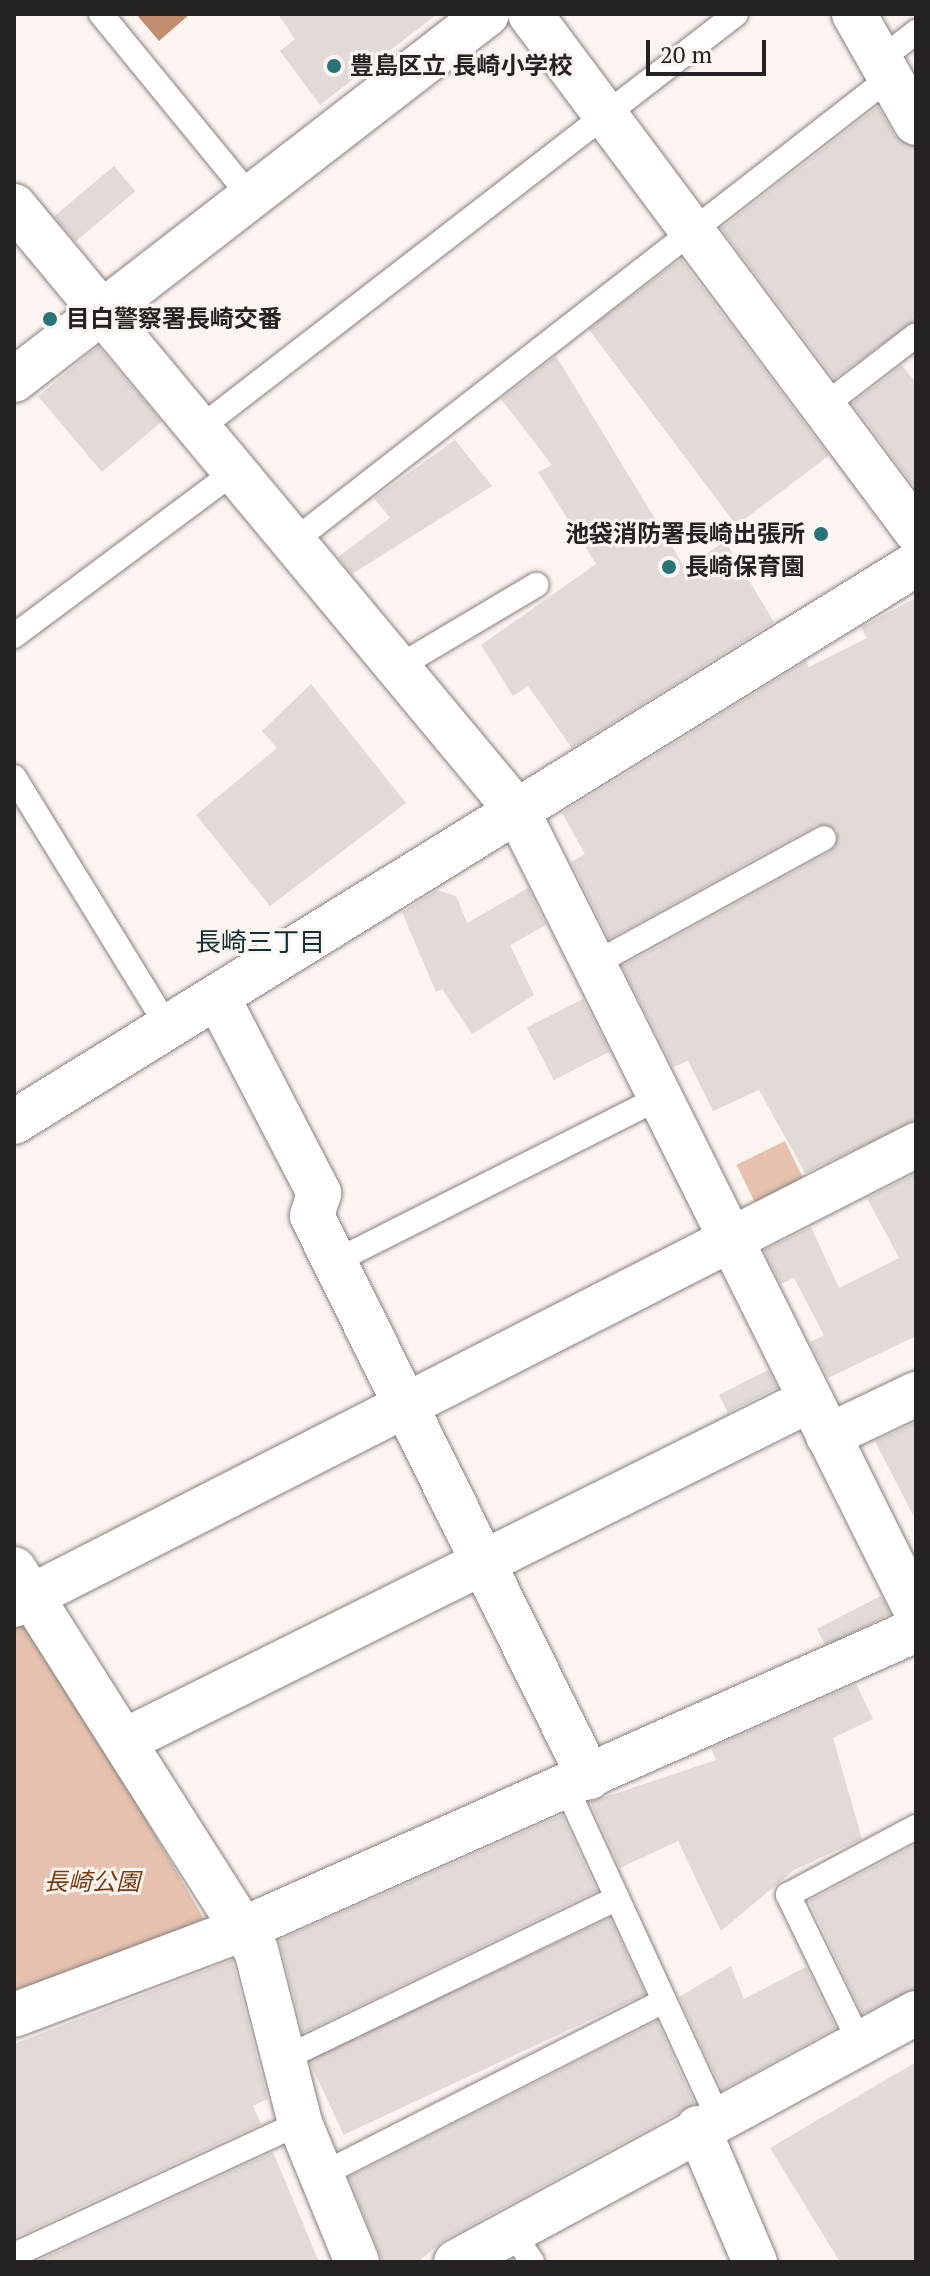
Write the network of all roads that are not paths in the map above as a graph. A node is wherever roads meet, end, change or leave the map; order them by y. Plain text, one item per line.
1 (101, 14) edge
2 (487, 14) edge
3 (530, 14) edge
4 (736, 14) edge
5 (854, 14) edge
6 (916, 32) edge
7 (884, 69) junction
8 (606, 116) junction
9 (916, 123) edge
10 (251, 197) junction
11 (14, 206) edge
12 (693, 232) junction
13 (102, 312) junction
14 (916, 335) edge
15 (14, 380) edge
16 (820, 409) junction
17 (200, 428) junction
18 (235, 471) junction
19 (916, 531) edge
20 (294, 541) junction
21 (916, 564) edge
22 (536, 585) dead end
23 (14, 636) edge
24 (398, 667) junction
25 (14, 777) edge
26 (518, 812) junction
27 (824, 838) dead end
28 (594, 964) junction
29 (218, 998) junction
30 (169, 1029) junction
31 (660, 1097) junction
32 (14, 1122) edge
33 (916, 1145) edge
34 (731, 1240) junction
35 (336, 1261) junction
36 (916, 1394) edge
37 (405, 1405) junction
38 (819, 1418) junction
39 (481, 1564) junction
40 (19, 1591) edge
41 (916, 1611) edge
42 (916, 1630) edge
43 (124, 1741) junction
44 (578, 1782) junction
45 (916, 1827) edge
46 (617, 1898) junction
47 (243, 1929) junction
48 (664, 2001) junction
49 (916, 2013) edge
50 (14, 2015) edge
51 (860, 2043) junction
52 (283, 2059) junction
53 (300, 2123) junction
54 (708, 2123) junction
55 (319, 2176) junction
56 (522, 2247) edge
57 (14, 2255) edge
58 (357, 2262) edge
59 (456, 2262) edge
60 (755, 2262) edge

1 - 10 lane
2 - 10 street
3 - 8 street
4 - 8 lane
5 - 7 street
6 - 7 lane
7 - 9 street
7 - 12 lane
8 - 12 street
8 - 17 lane
10 - 13 street
11 - 13 street
12 - 16 street
12 - 20 lane
13 - 15 street
13 - 17 street
14 - 16 lane
16 - 19 street
17 - 18 street
18 - 20 street
18 - 23 lane
20 - 24 street
21 - 26 street
22 - 24 lane
24 - 26 street
25 - 30 lane
26 - 28 street
26 - 29 street
27 - 28 lane
28 - 31 street
29 - 30 street
29 - 35 street
30 - 32 street
31 - 34 street
31 - 35 lane
33 - 34 street
34 - 37 street
34 - 38 street
35 - 37 street
36 - 38 street
37 - 39 street
37 - 40 street
38 - 39 street
38 - 41 street
39 - 43 street
39 - 44 street
40 - 43 street
42 - 44 street
43 - 47 street
44 - 46 lane
44 - 47 street
45 - 51 lane
46 - 48 lane
46 - 52 lane
47 - 50 street
47 - 52 street
48 - 54 lane
48 - 55 lane
49 - 51 street
51 - 54 street
52 - 53 street
53 - 55 street
53 - 57 lane
54 - 56 street
54 - 60 street
55 - 58 street
56 - 59 street

